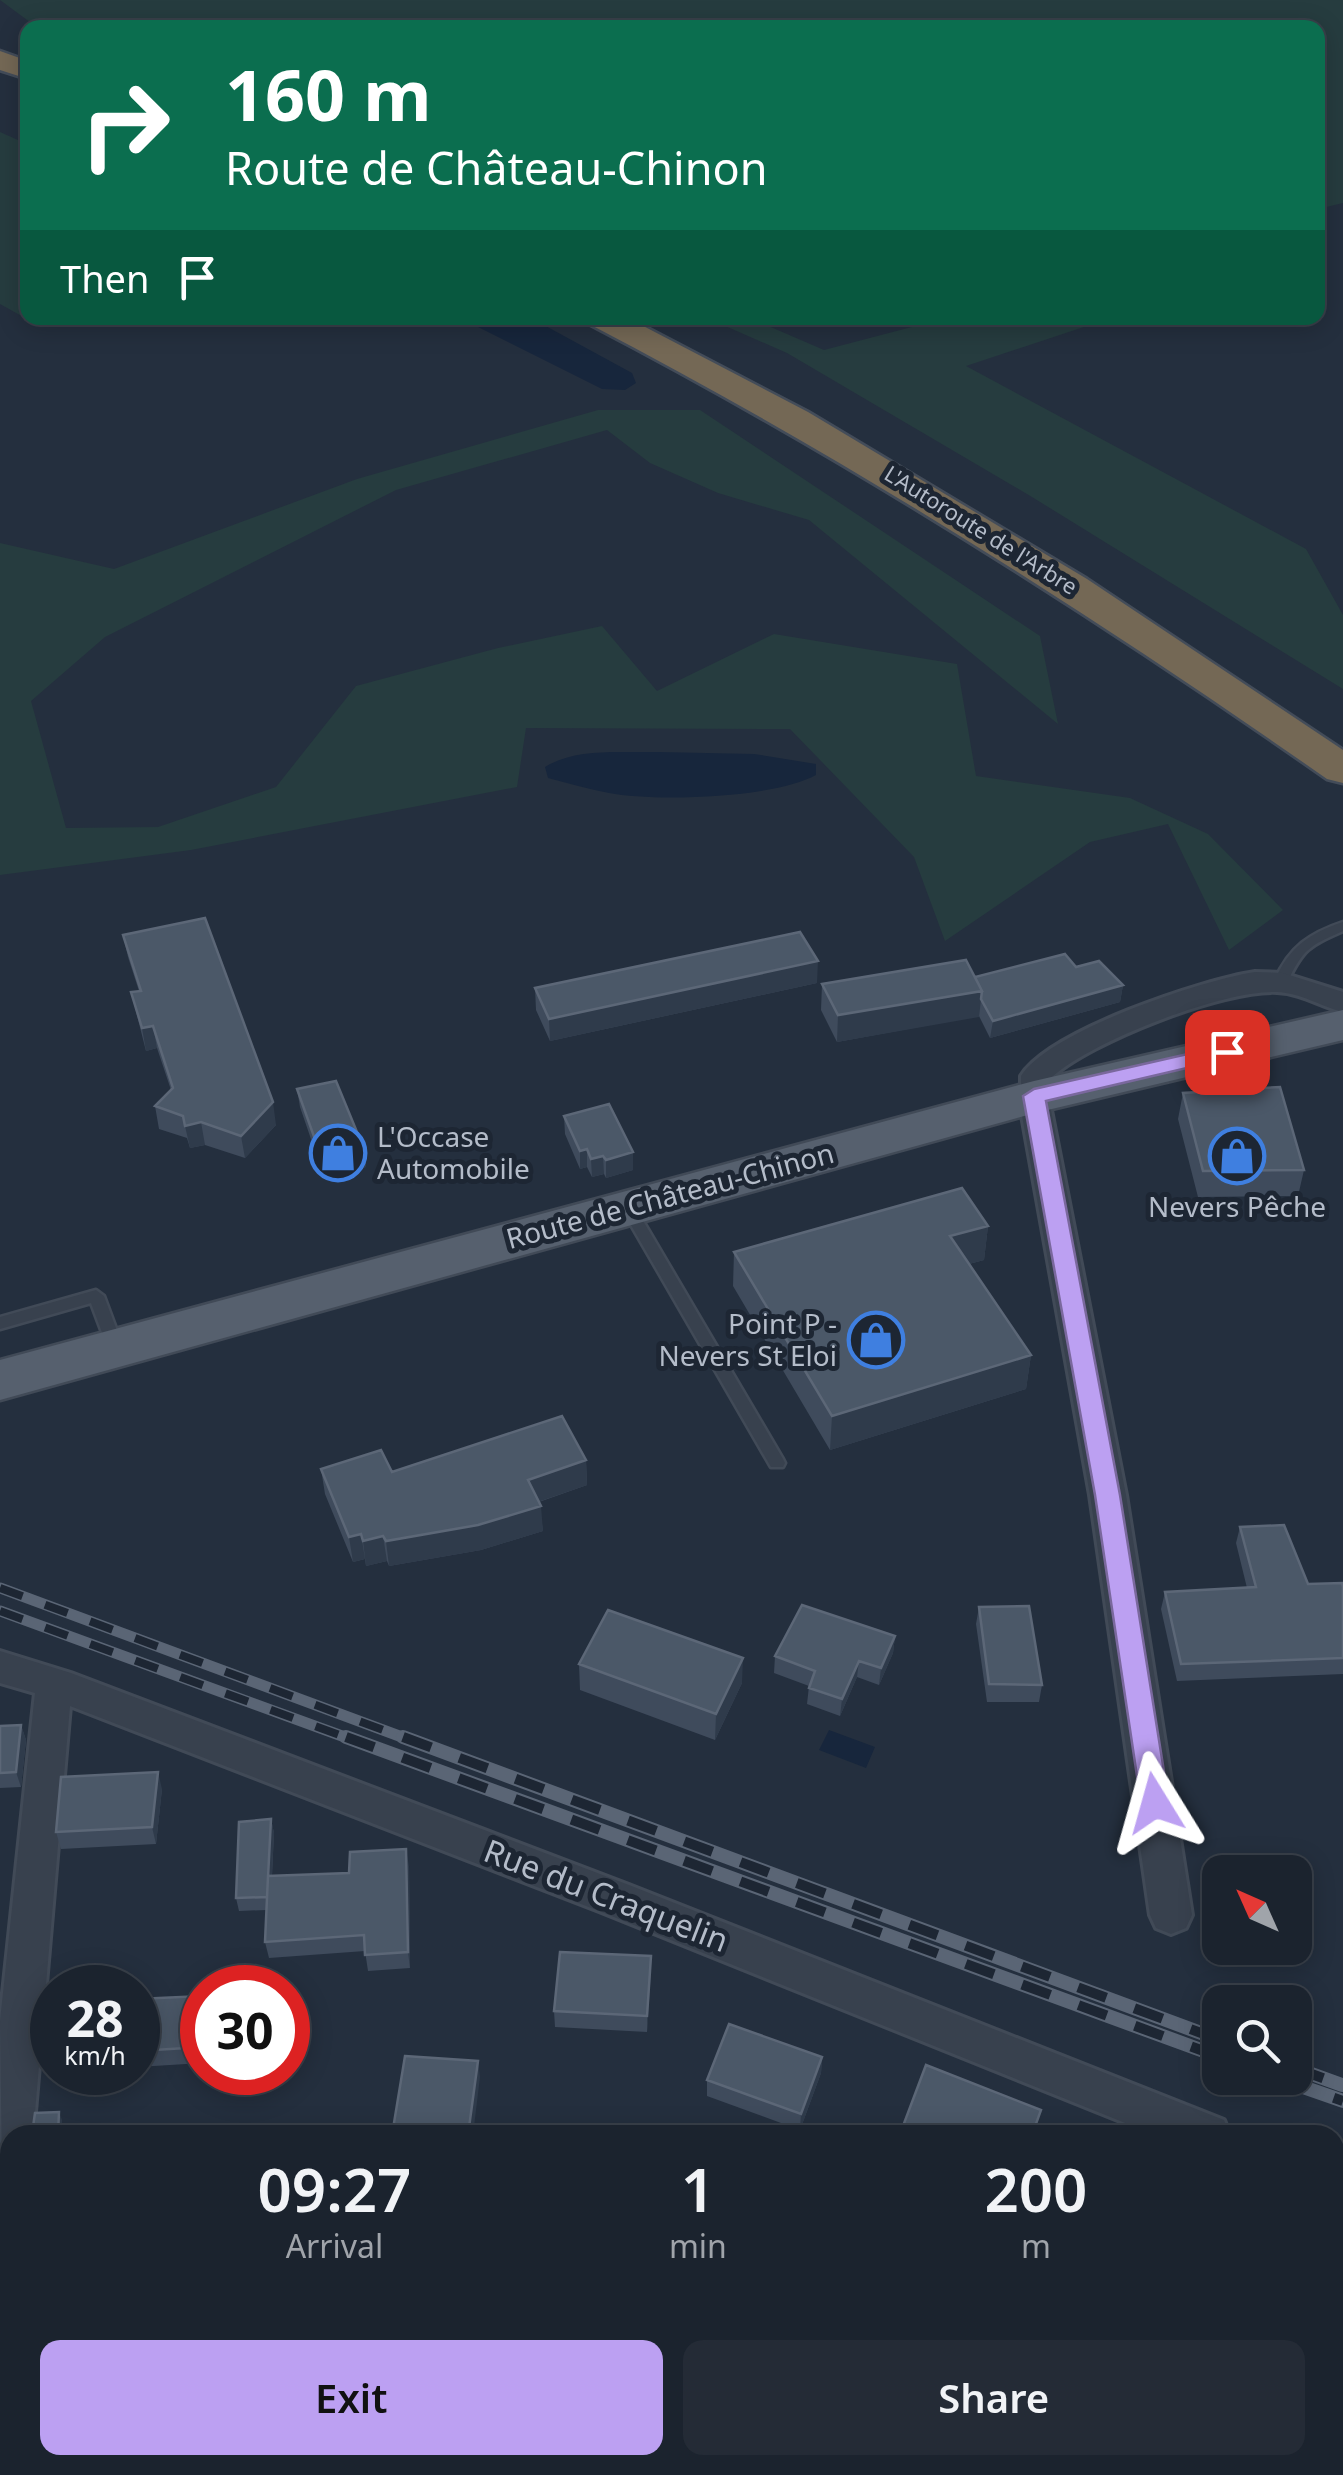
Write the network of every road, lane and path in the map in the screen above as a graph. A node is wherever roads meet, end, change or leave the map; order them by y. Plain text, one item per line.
1 (615, 325) edge
2 (664, 325) edge
3 (1343, 736) edge
4 (1343, 770) edge
5 (1343, 926) edge
6 (1282, 980) junction
7 (1343, 1003) edge
8 (1343, 1025) edge
9 (1034, 1096) junction
10 (626, 1206) junction
11 (0, 1323) edge
12 (115, 1347) junction
13 (0, 1380) edge
14 (776, 1463) dead end
15 (0, 1667) edge
16 (57, 1684) junction
17 (1171, 1914) dead end
18 (12, 2125) edge
19 (1183, 2125) edge

1 - 4 highway, L'Autoroute de l'Arbre
2 - 3 highway, L'Autoroute de l'Arbre
5 - 6 lane
6 - 7 street
6 - 9 street
8 - 9 main road, Route de Château-Chinon
9 - 10 main road, Route de Château-Chinon
9 - 17 street
10 - 12 main road, Route de Château-Chinon
10 - 14 lane
11 - 12 lane
12 - 13 main road, Route de Château-Chinon
15 - 16 street, Rue du Craquelin
16 - 18 street
16 - 19 street, Rue du Craquelin

